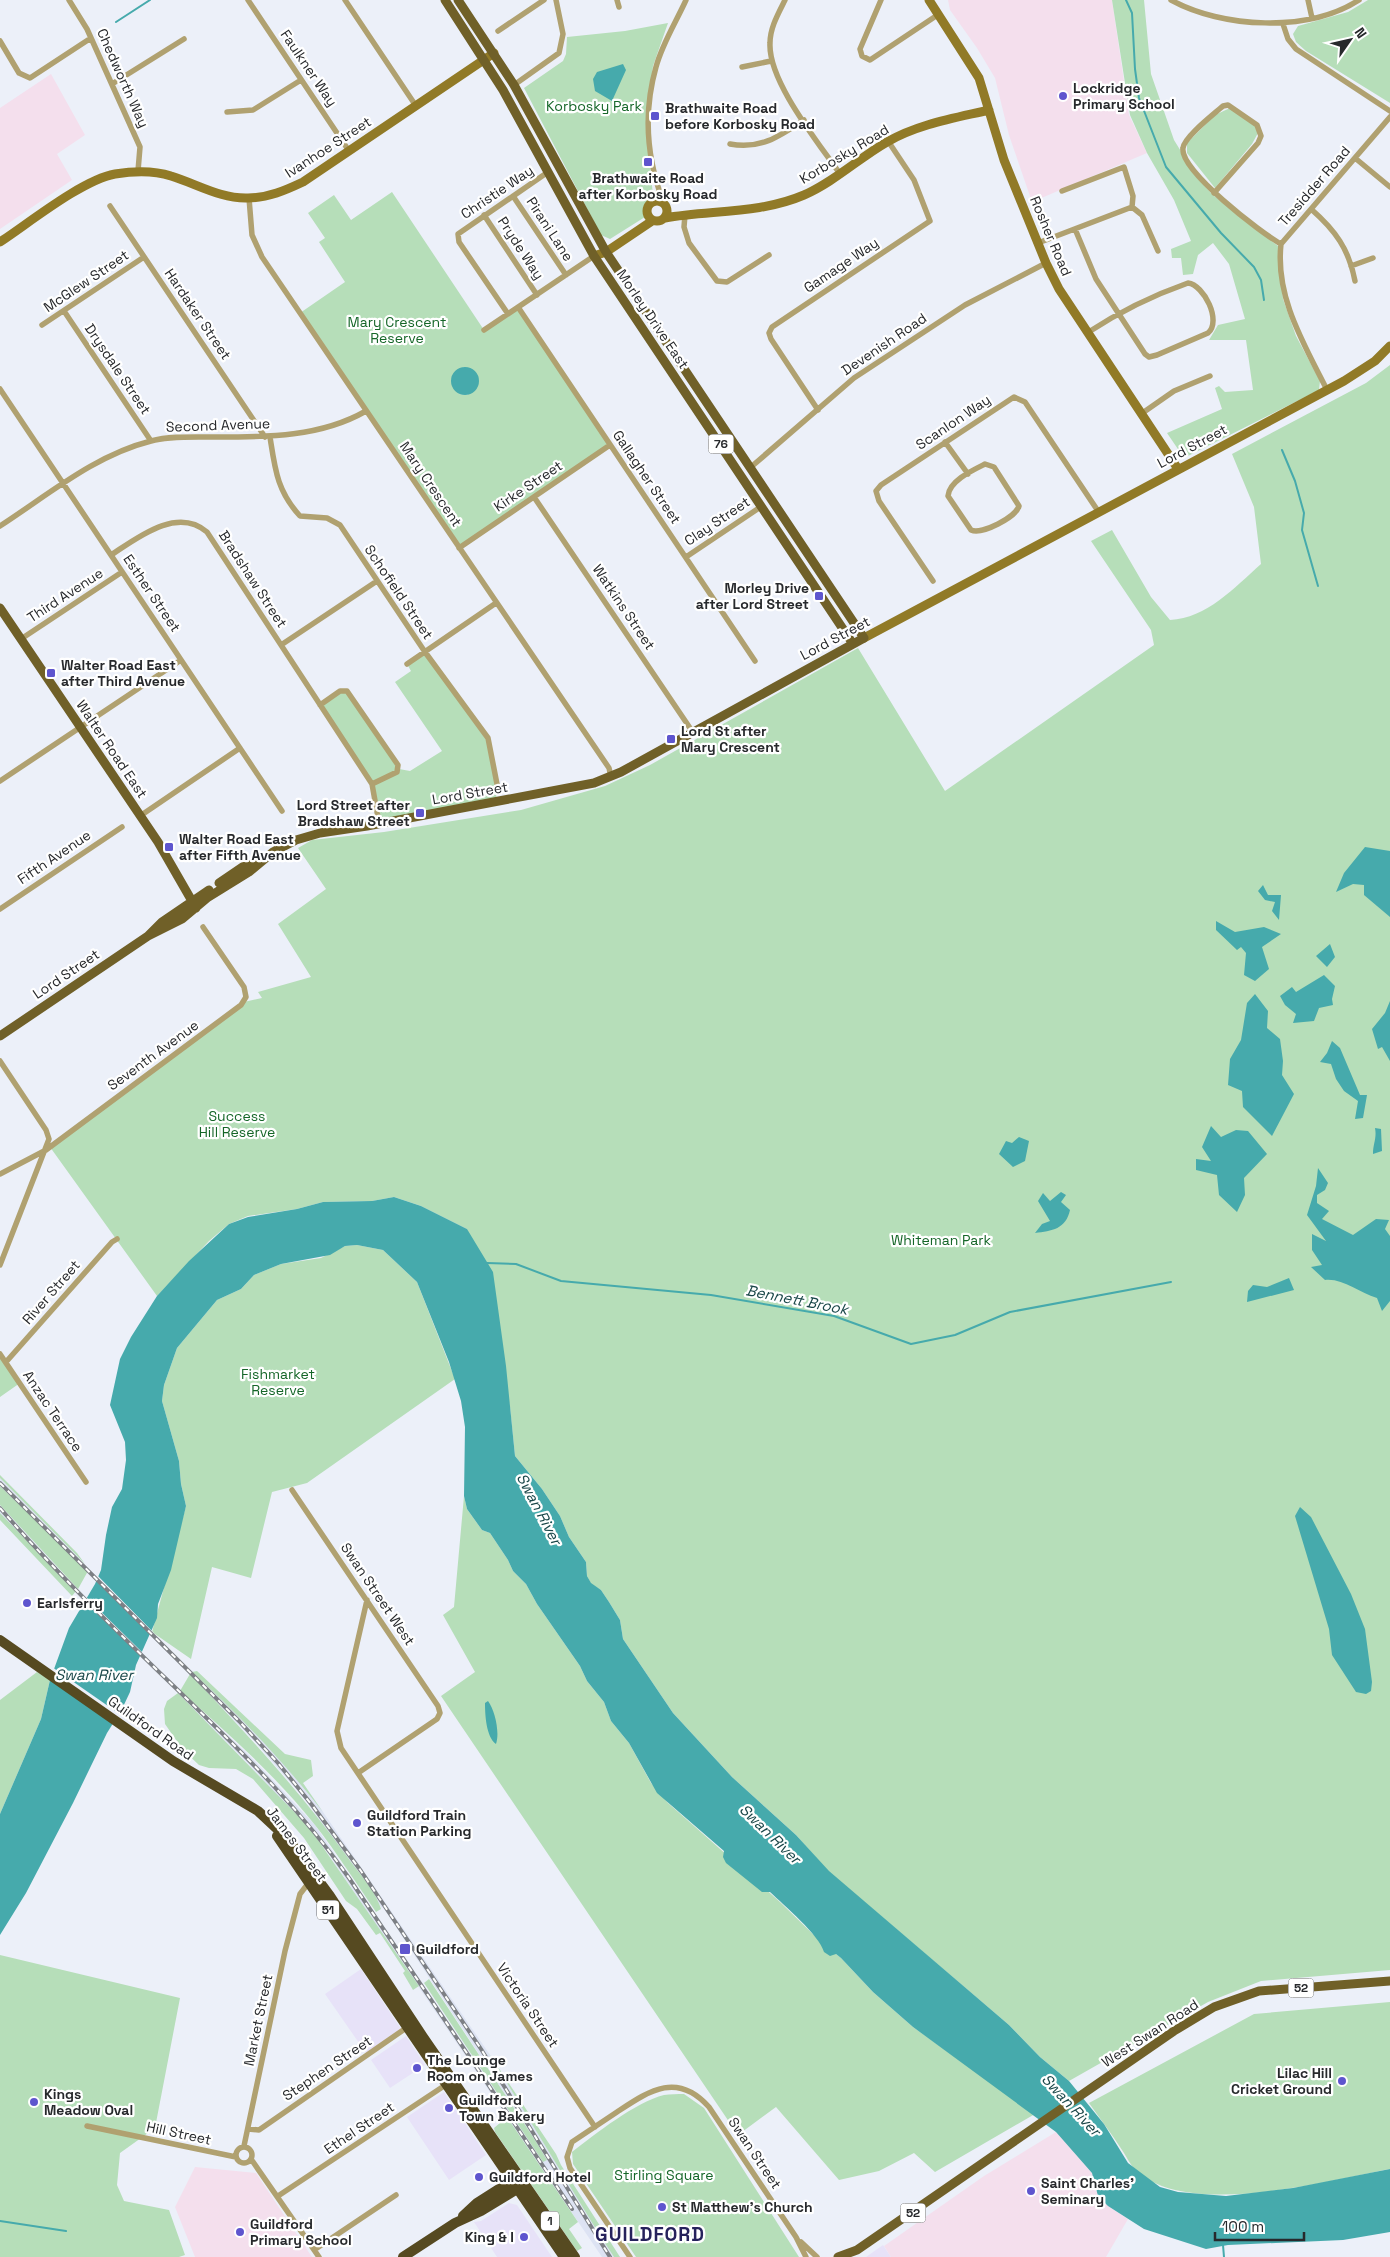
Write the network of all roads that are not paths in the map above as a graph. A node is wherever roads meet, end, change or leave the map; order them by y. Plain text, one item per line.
1 (69, 0) edge
2 (248, 0) edge
3 (345, 0) edge
4 (445, 0) edge
5 (458, 0) edge
6 (544, 0) edge
7 (556, 0) edge
8 (617, 0) edge
9 (686, 0) edge
10 (785, 0) edge
11 (881, 0) edge
12 (930, 0) edge
13 (1171, 0) edge
14 (1308, 0) edge
15 (1358, 0) edge
16 (1348, 2) edge
17 (619, 7) dead end
18 (938, 14) junction
19 (1312, 18) junction
20 (1283, 24) junction
21 (498, 30) dead end
22 (91, 38) junction
23 (184, 39) dead end
24 (0, 41) edge
25 (494, 53) junction
26 (485, 59) junction
27 (771, 61) junction
28 (742, 67) dead end
29 (301, 80) junction
30 (112, 84) junction
31 (514, 85) junction
32 (416, 106) junction
33 (989, 110) junction
34 (1390, 111) edge
35 (226, 112) dead end
36 (1390, 117) edge
37 (804, 120) junction
38 (888, 141) junction
39 (730, 144) dead end
40 (349, 150) junction
41 (1355, 158) junction
42 (138, 171) junction
43 (548, 172) junction
44 (840, 174) junction
45 (1390, 187) edge
46 (1062, 191) dead end
47 (1214, 193) junction
48 (513, 196) junction
49 (249, 198) junction
50 (662, 204) junction
51 (110, 206) dead end
52 (1132, 207) junction
53 (1311, 209) junction
54 (484, 215) junction
55 (683, 215) junction
56 (651, 218) junction
57 (664, 218) junction
58 (1075, 229) junction
59 (0, 242) edge
60 (1038, 243) junction
61 (1281, 244) junction
62 (604, 250) junction
63 (1158, 251) dead end
64 (769, 254) dead end
65 (594, 256) junction
66 (144, 257) junction
67 (1373, 258) dead end
68 (1046, 263) junction
69 (1351, 266) junction
70 (566, 275) junction
71 (1355, 281) dead end
72 (537, 294) junction
73 (518, 307) junction
74 (64, 310) junction
75 (1118, 313) junction
76 (508, 314) junction
77 (42, 325) dead end
78 (484, 330) dead end
79 (1087, 333) junction
80 (1390, 346) edge
81 (1210, 376) dead end
82 (0, 389) edge
83 (1327, 390) junction
84 (818, 410) junction
85 (366, 411) junction
86 (1141, 414) junction
87 (268, 437) junction
88 (151, 441) junction
89 (945, 442) junction
90 (610, 445) junction
91 (751, 467) junction
92 (1178, 469) junction
93 (968, 474) junction
94 (64, 484) junction
95 (534, 497) junction
96 (762, 506) junction
97 (1098, 511) junction
98 (0, 526) edge
99 (459, 548) junction
100 (111, 555) junction
101 (686, 557) junction
102 (122, 572) junction
103 (377, 581) junction
104 (933, 581) dead end
105 (496, 603) junction
106 (0, 608) edge
107 (864, 638) junction
108 (21, 639) junction
109 (853, 644) junction
110 (281, 645) junction
111 (425, 652) junction
112 (181, 660) junction
113 (756, 661) dead end
114 (407, 664) dead end
115 (320, 705) junction
116 (81, 728) junction
117 (692, 731) junction
118 (240, 748) junction
119 (611, 777) junction
120 (0, 781) edge
121 (372, 784) junction
122 (497, 784) dead end
123 (282, 811) dead end
124 (140, 816) junction
125 (379, 822) junction
126 (122, 827) dead end
127 (194, 904) junction
128 (0, 909) edge
129 (203, 927) dead end
130 (0, 1036) edge
131 (0, 1061) edge
132 (46, 1150) junction
133 (0, 1174) edge
134 (117, 1239) dead end
135 (0, 1265) edge
136 (0, 1354) edge
137 (6, 1362) junction
138 (86, 1482) dead end
139 (292, 1490) dead end
140 (367, 1600) junction
141 (2, 1642) edge
142 (358, 1773) junction
143 (240, 1799) joint
144 (314, 1881) junction
145 (337, 1906) junction
146 (351, 1944) junction
147 (1390, 1981) edge
148 (408, 2014) junction
149 (408, 2028) junction
150 (450, 2082) junction
151 (86, 2126) dead end
152 (595, 2127) junction
153 (248, 2129) junction
154 (1027, 2133) junction
155 (244, 2146) junction
156 (236, 2157) junction
157 (251, 2159) junction
158 (518, 2182) junction
159 (396, 2195) dead end
160 (278, 2196) junction
161 (796, 2237) junction
162 (314, 2250) junction
163 (320, 2257) edge
164 (404, 2257) edge
165 (564, 2257) edge
166 (575, 2257) edge
167 (630, 2257) edge
168 (806, 2257) edge
169 (817, 2257) edge
170 (838, 2257) edge
171 (856, 2257) edge

1 - 22 street, Chedworth Way
2 - 29 street, Faulkner Way
3 - 32 street
4 - 26 main road, Morley Drive East / 76
5 - 25 main road, Morley Drive East / 76
6 - 21 street
7 - 31 street
8 - 17 street
9 - 50 street
10 - 27 street
11 - 18 street
12 - 18 street, Rosher Road
13 - 20 street
14 - 19 street
15 - 16 street
16 - 19 street
18 - 33 street, Rosher Road
19 - 20 street
20 - 34 street
22 - 24 street
22 - 30 street, Chedworth Way
23 - 30 street
25 - 26 street, Ivanhoe Street
25 - 31 main road, Morley Drive East / 76
26 - 32 street, Ivanhoe Street
26 - 43 main road, Morley Drive East / 76
27 - 28 street
27 - 37 street
29 - 35 street
29 - 40 street, Faulkner Way
30 - 42 street, Chedworth Way
31 - 62 main road, Morley Drive East / 76
32 - 40 street, Ivanhoe Street
33 - 38 street, Korbosky Road
33 - 60 street, Rosher Road
36 - 41 street, Tresidder Road
37 - 39 street
37 - 44 street
38 - 44 street, Korbosky Road
38 - 84 street, Gamage Way
40 - 49 street, Ivanhoe Street
41 - 45 street
41 - 53 street, Tresidder Road
42 - 49 street, Ivanhoe Street
42 - 59 street, Ivanhoe Street
43 - 48 street, Christie Way
43 - 65 main road, Morley Drive East / 76
44 - 55 street, Korbosky Road
46 - 52 street
47 - 47 street
47 - 61 street
48 - 54 street, Christie Way
48 - 70 street, Pirani Lane
49 - 85 street, Mary Crescent
50 - 55 street
50 - 56 street
50 - 57 street
51 - 66 street, Hardaker Street
52 - 58 street
52 - 63 street
53 - 61 street, Tresidder Road
53 - 69 street
54 - 72 street, Pryde Way
54 - 76 street, Christie Way
55 - 57 street, Korbosky Road
55 - 64 street
56 - 57 street, Korbosky Road
56 - 62 street
58 - 60 street
58 - 75 street
60 - 68 street, Rosher Road
61 - 83 street, Tresidder Road
62 - 65 street
62 - 91 main road, Morley Drive East / 76
65 - 70 street
65 - 96 main road, Morley Drive East / 76
66 - 74 street, McGlew Street
66 - 87 street, Hardaker Street
67 - 69 street
68 - 79 street, Rosher Road
68 - 84 street, Devenish Road
69 - 71 street
70 - 72 street
72 - 73 street
73 - 76 street
73 - 90 street, Gallagher Street
74 - 77 street, McGlew Street
74 - 88 street, Drysdale Street
75 - 75 street
75 - 79 street
76 - 78 street
79 - 86 street, Rosher Road
80 - 83 street, Lord Street
81 - 86 street
82 - 94 street, Esther Street
83 - 92 street, Lord Street
84 - 91 street, Devenish Road
85 - 87 street, Second Avenue
85 - 99 street, Mary Crescent
86 - 92 street, Rosher Road
87 - 88 street, Second Avenue
87 - 103 street, Schofield Street
88 - 94 street, Second Avenue
89 - 93 street
89 - 97 street, Scanlon Way
89 - 104 street, Scanlon Way
90 - 95 street, Kirke Street
90 - 101 street, Gallagher Street
91 - 107 main road, Morley Drive East / 76
92 - 97 street, Lord Street
93 - 93 street
94 - 98 street, Second Avenue
94 - 100 street, Esther Street
95 - 99 street, Kirke Street
95 - 117 street, Watkins Street
96 - 101 street, Clay Street
96 - 109 main road, Morley Drive East / 76
97 - 107 street, Lord Street
99 - 105 street, Mary Crescent
100 - 102 street, Esther Street
100 - 110 street, Bradshaw Street
101 - 113 street, Gallagher Street
102 - 108 street, Third Avenue
102 - 112 street, Esther Street
103 - 110 street
103 - 111 street, Schofield Street
105 - 111 street
105 - 119 street, Mary Crescent
106 - 108 main road, Walter Road East
107 - 109 main road, Lord Street
108 - 116 main road, Walter Road East
109 - 117 main road, Lord Street
110 - 115 street, Bradshaw Street
111 - 114 street
111 - 122 street, Schofield Street
112 - 116 street
112 - 118 street, Esther Street
115 - 121 street, Bradshaw Street
115 - 121 street
116 - 120 street
116 - 124 main road, Walter Road East
117 - 119 main road, Lord Street
118 - 123 street, Esther Street
118 - 124 street
119 - 125 main road, Lord Street
121 - 125 street, Bradshaw Street
124 - 127 main road, Walter Road East
125 - 127 main road, Lord Street
126 - 128 street, Fifth Avenue
127 - 130 main road, Lord Street
129 - 132 street, Seventh Avenue
131 - 132 street
132 - 133 street, Seventh Avenue
132 - 135 street
134 - 137 street, River Street
136 - 137 street, Anzac Terrace
137 - 138 street, Anzac Terrace
139 - 140 street, Swan Street West
140 - 142 street
140 - 142 street, Swan Street West
141 - 143 highway, Guildford Road / 51
142 - 152 street, Victoria Street
143 - 144 highway, James Street / 51
144 - 145 highway, James Street / 51
144 - 146 highway, James Street / 51
144 - 153 street, Market Street
145 - 146 highway
145 - 148 highway, James Street / 51
146 - 149 highway, James Street / 51
147 - 154 main road, West Swan Road / 52
148 - 149 street
148 - 150 highway, James Street / 51
149 - 150 highway, James Street / 51
149 - 153 street, Stephen Street
150 - 158 highway, James Street / 51
150 - 160 street, Ethel Street
151 - 156 street, Hill Street
152 - 161 street, Swan Street
152 - 167 street
153 - 155 street, Market Street
154 - 170 main road, 52
154 - 171 main road, 52
155 - 156 street
155 - 157 street
156 - 157 street
157 - 160 street
158 - 164 highway
158 - 165 highway, James Street / 1
158 - 166 highway, James Street / 1
159 - 162 street
160 - 162 street
161 - 168 street, Swan Street
161 - 169 street, Swan Street
162 - 163 street

